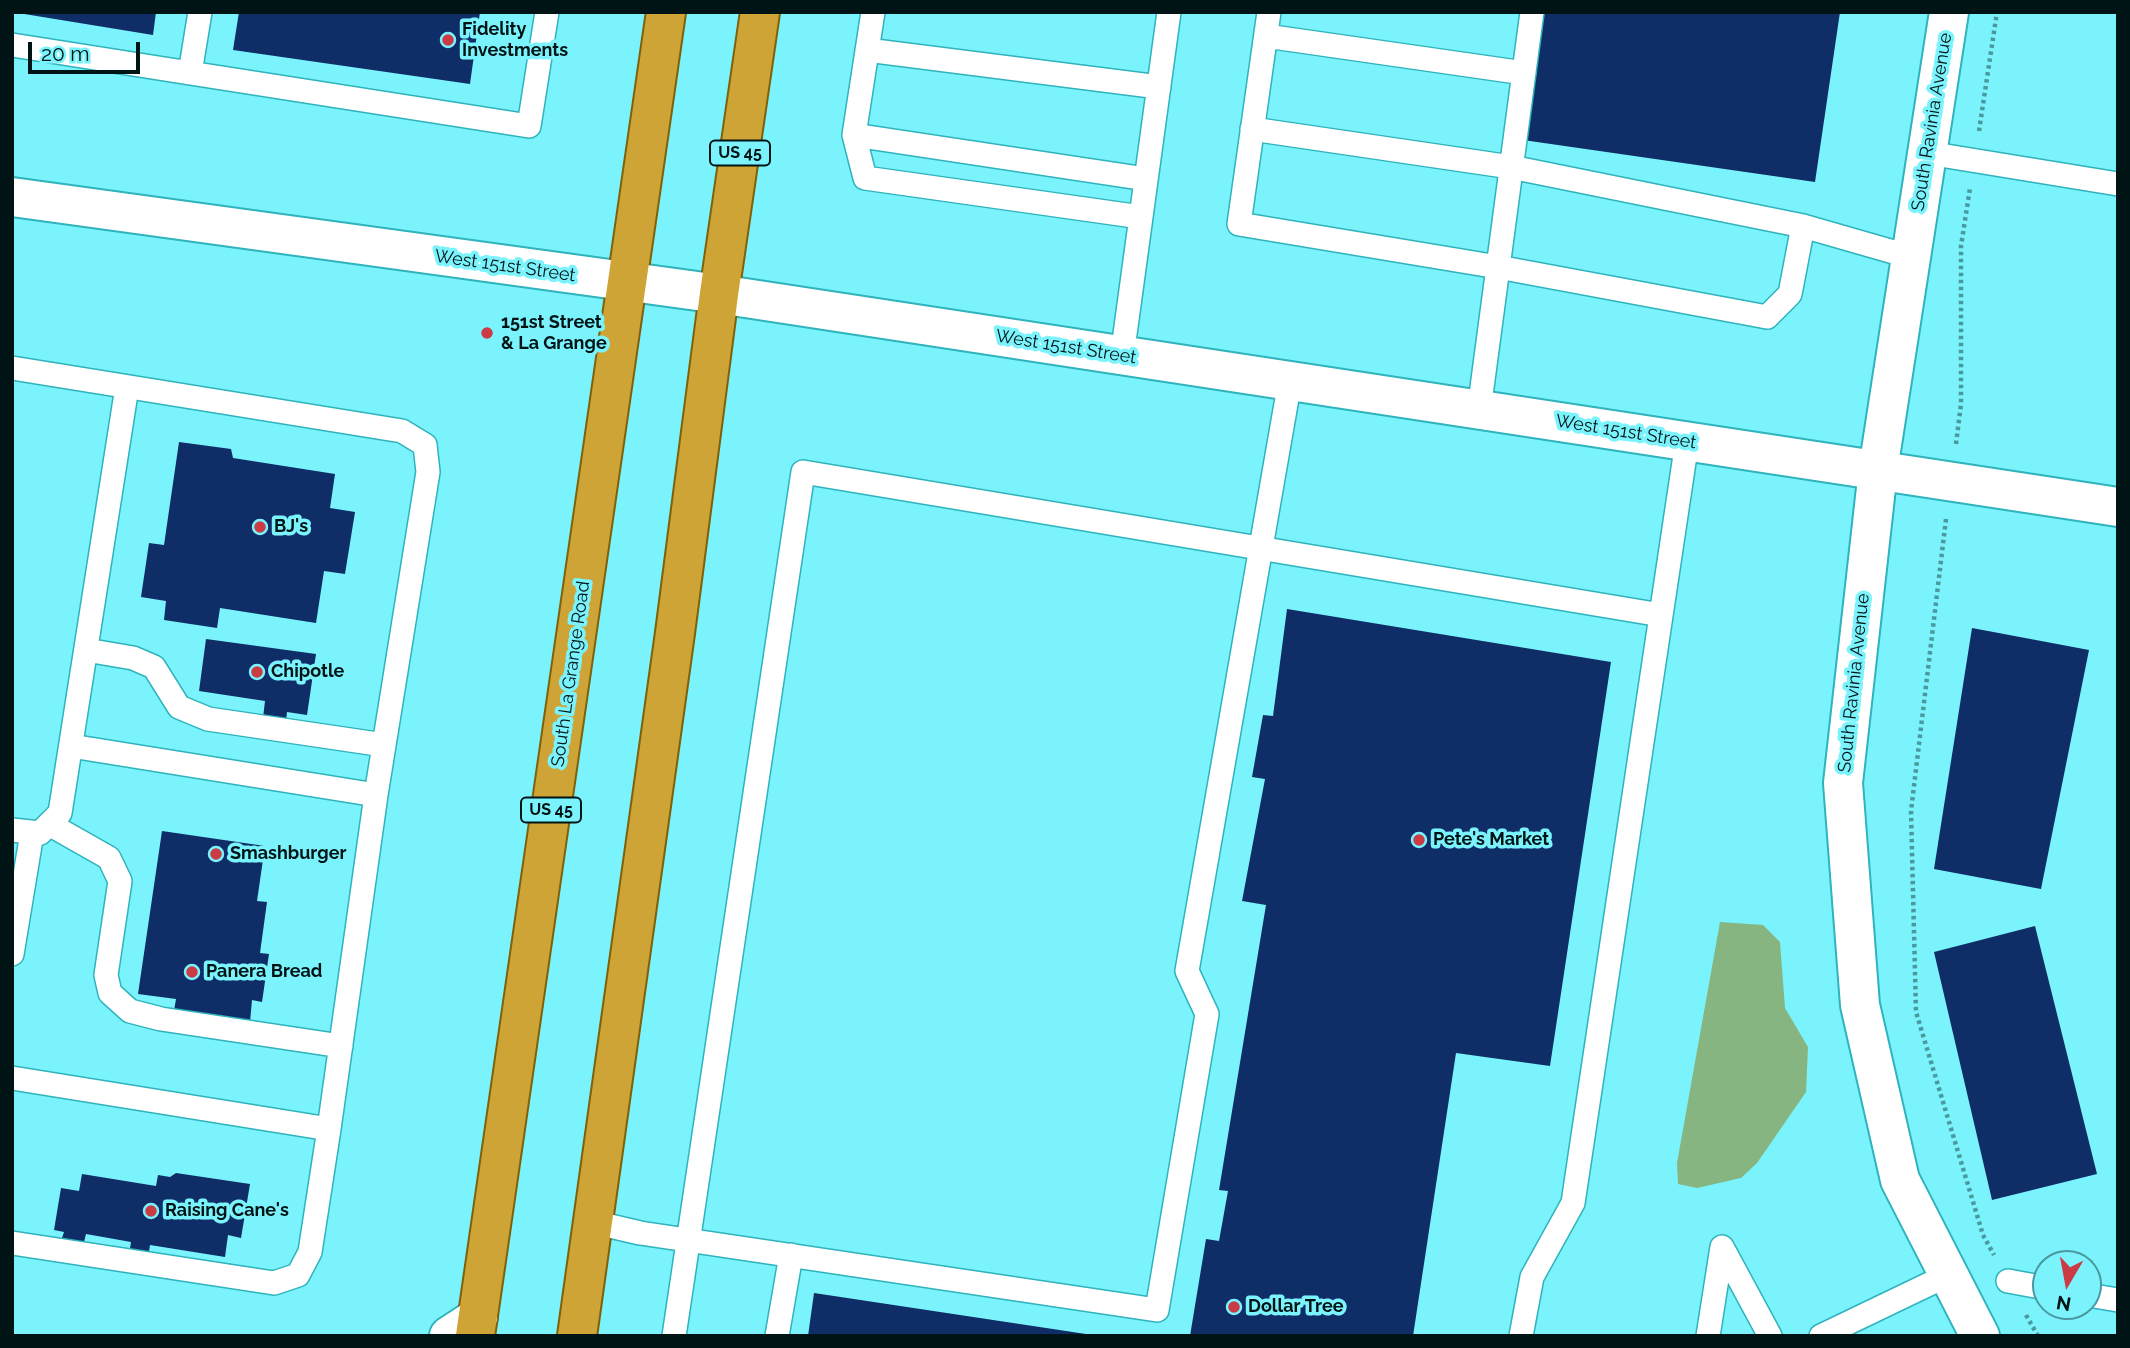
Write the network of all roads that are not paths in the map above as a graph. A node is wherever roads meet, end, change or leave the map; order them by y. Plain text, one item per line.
1 (200, 12) edge
2 (547, 12) edge
3 (666, 12) edge
4 (760, 12) edge
5 (873, 12) edge
6 (1169, 12) edge
7 (1269, 12) edge
8 (1532, 12) edge
9 (1950, 12) edge
10 (1266, 36) junction
11 (12, 45) edge
12 (867, 50) junction
13 (190, 73) junction
14 (1524, 73) junction
15 (1159, 87) junction
16 (1252, 129) junction
17 (854, 135) junction
18 (1928, 153) junction
19 (1511, 167) junction
20 (1146, 179) junction
21 (2118, 184) edge
22 (12, 197) edge
23 (1141, 217) junction
24 (1803, 226) junction
25 (1911, 257) junction
26 (1498, 267) junction
27 (627, 283) junction
28 (719, 294) junction
29 (1122, 356) junction
30 (12, 368) edge
31 (1290, 381) junction
32 (127, 387) junction
33 (1479, 410) junction
34 (1687, 442) junction
35 (1878, 470) junction
36 (2118, 506) edge
37 (1261, 548) junction
38 (1661, 615) junction
39 (86, 650) junction
40 (384, 745) junction
41 (71, 746) junction
42 (376, 796) junction
43 (31, 829) edge
44 (12, 954) edge
45 (341, 1046) junction
46 (13, 1082) edge
47 (329, 1129) junction
48 (593, 1222) junction
49 (689, 1240) junction
50 (12, 1243) edge
51 (791, 1255) junction
52 (1948, 1275) junction
53 (2008, 1281) road end
54 (2032, 1285) edge
55 (467, 1330) edge
56 (577, 1336) edge
57 (674, 1336) edge
58 (777, 1336) edge
59 (1521, 1336) edge
60 (1708, 1336) edge
61 (1770, 1336) edge
62 (1821, 1336) edge
63 (1980, 1336) edge

1 - 13 lane
2 - 13 lane
3 - 27 highway, South La Grange Road / US 45
4 - 28 highway, US 45
5 - 12 lane
6 - 15 lane
7 - 10 lane
8 - 14 lane
9 - 18 street, South Ravinia Avenue
10 - 14 lane
10 - 16 lane
11 - 13 lane
12 - 15 lane
12 - 17 lane
14 - 19 lane
15 - 20 lane
16 - 19 lane
16 - 26 lane
17 - 20 lane
17 - 23 lane
18 - 21 lane
18 - 25 street, South Ravinia Avenue
19 - 24 lane
19 - 26 lane
20 - 23 lane
22 - 27 street, West 151st Street
23 - 29 lane
24 - 25 lane
24 - 26 lane
25 - 35 street, South Ravinia Avenue
26 - 33 lane
27 - 28 street, West 151st Street
27 - 55 highway, South La Grange Road / US 45
28 - 29 street, West 151st Street
28 - 48 highway, US 45
29 - 31 street, West 151st Street
30 - 32 lane
31 - 33 street, West 151st Street
31 - 37 lane
32 - 39 lane
32 - 40 lane
33 - 34 street, West 151st Street
34 - 35 street, West 151st Street
34 - 38 lane
35 - 36 street, West 151st Street
35 - 52 street, South Ravinia Avenue
37 - 38 lane
37 - 49 lane
37 - 51 lane
38 - 59 lane
39 - 40 lane
39 - 41 lane
40 - 42 lane
41 - 42 lane
41 - 43 lane
42 - 45 lane
43 - 44 lane
43 - 45 lane
45 - 47 lane
46 - 47 lane
47 - 50 lane
48 - 49 lane
48 - 56 highway, US 45
49 - 51 lane
49 - 57 lane
51 - 58 lane
52 - 62 lane
52 - 63 street, South Ravinia Avenue
53 - 54 lane
60 - 61 lane

